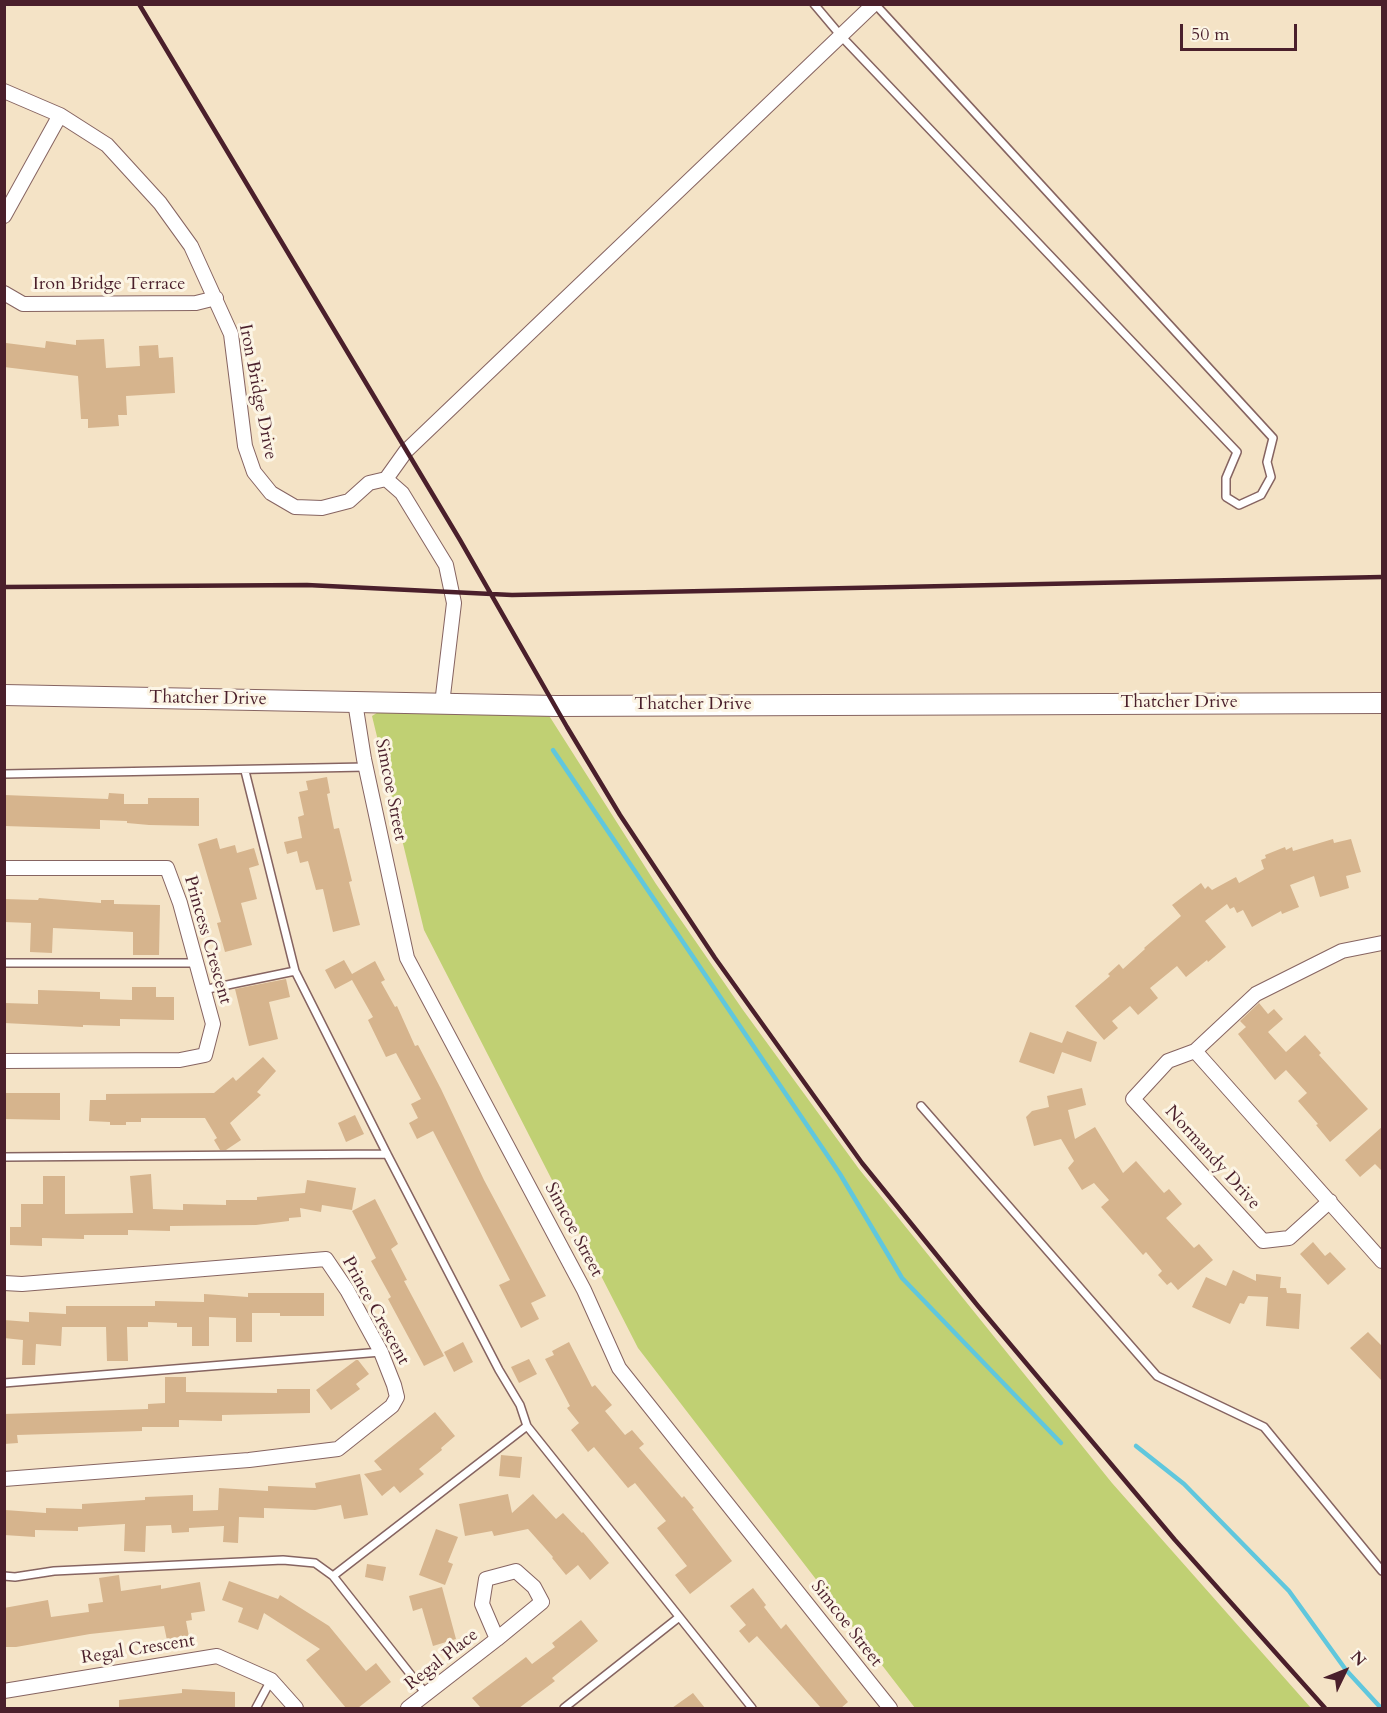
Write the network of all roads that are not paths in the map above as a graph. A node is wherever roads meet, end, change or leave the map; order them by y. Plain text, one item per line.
1 (814, 4) edge
2 (874, 4) edge
3 (841, 36) junction
4 (4, 91) edge
5 (60, 115) junction
6 (4, 216) edge
7 (4, 293) edge
8 (216, 298) junction
9 (386, 479) junction
10 (4, 695) edge
11 (355, 702) junction
12 (1383, 703) edge
13 (442, 704) junction
14 (366, 768) junction
15 (245, 771) junction
16 (4, 774) edge
17 (4, 868) edge
18 (1383, 943) edge
19 (4, 963) edge
20 (195, 963) junction
21 (295, 971) junction
22 (204, 990) junction
23 (1195, 1051) junction
24 (4, 1061) edge
25 (921, 1106) dead end
26 (387, 1154) junction
27 (4, 1157) edge
28 (1330, 1201) junction
29 (1383, 1261) edge
30 (4, 1282) edge
31 (381, 1352) junction
32 (4, 1383) edge
33 (527, 1426) junction
34 (4, 1479) edge
35 (1383, 1572) edge
36 (4, 1576) edge
37 (333, 1576) junction
38 (678, 1618) junction
39 (497, 1639) junction
40 (271, 1680) junction
41 (4, 1691) edge
42 (426, 1694) junction
43 (256, 1708) edge
44 (296, 1708) edge
45 (408, 1708) edge
46 (564, 1708) edge
47 (752, 1708) edge
48 (890, 1708) edge

1 - 3 lane
2 - 3 street
2 - 3 lane
3 - 9 street
4 - 5 street, Iron Bridge Drive
5 - 6 street
5 - 8 street, Iron Bridge Drive
7 - 8 street, Iron Bridge Terrace
8 - 9 street, Iron Bridge Drive
9 - 13 street
10 - 11 main road, Thatcher Drive
11 - 13 main road, Thatcher Drive
11 - 14 street, Simcoe Street
12 - 13 main road, Thatcher Drive
14 - 15 lane
14 - 48 street, Simcoe Street
15 - 16 lane
15 - 21 lane
17 - 20 street, Princess Crescent
18 - 23 street, Normandy Drive
19 - 20 lane
20 - 22 street, Princess Crescent
21 - 22 lane
21 - 26 lane
22 - 24 street, Princess Crescent
23 - 28 street
23 - 28 street, Normandy Drive
25 - 35 lane
26 - 27 lane
26 - 33 lane
28 - 29 street
30 - 31 street, Prince Crescent
31 - 32 lane
31 - 34 street, Prince Crescent
33 - 37 lane
33 - 38 lane
36 - 37 lane
37 - 42 lane
38 - 46 lane
38 - 47 lane
39 - 39 street, Regal Place
39 - 42 street, Regal Place
40 - 41 street, Regal Crescent
40 - 43 lane
40 - 44 street, Regal Crescent
42 - 45 street, Regal Place

